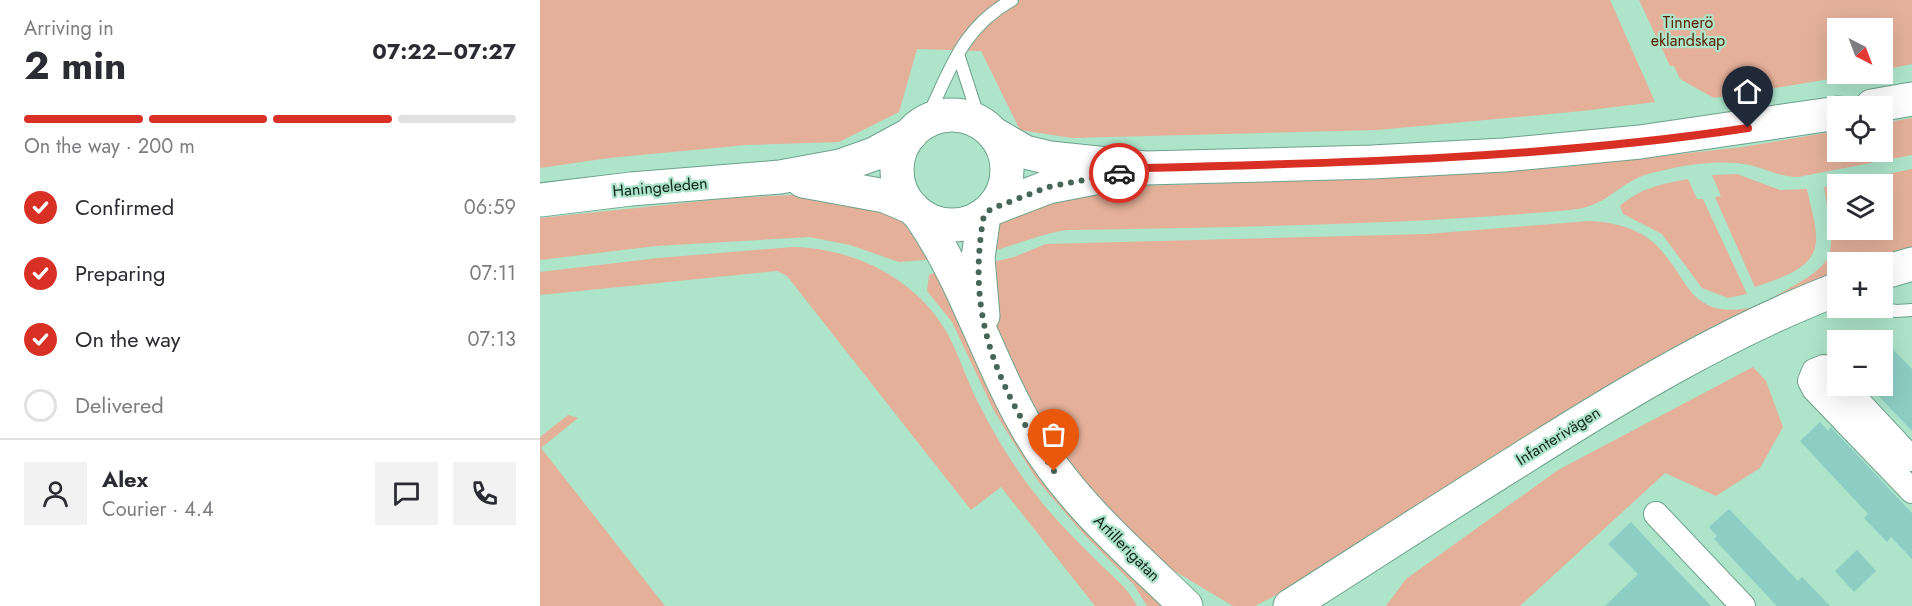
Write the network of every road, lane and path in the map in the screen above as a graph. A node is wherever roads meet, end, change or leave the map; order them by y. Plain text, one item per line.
1 (1012, 0) edge
2 (958, 54) junction
3 (1912, 99) edge
4 (1893, 102) edge
5 (1827, 115) edge
6 (918, 128) junction
7 (987, 128) junction
8 (1145, 168) junction
9 (780, 177) junction
10 (540, 200) edge
11 (916, 211) junction
12 (987, 212) junction
13 (1912, 264) edge
14 (1893, 270) edge
15 (1827, 293) edge
16 (1893, 310) edge
17 (1912, 310) edge
18 (984, 332) junction
19 (1827, 370) edge
20 (1853, 396) edge
21 (1912, 459) edge
22 (1912, 491) edge
23 (1656, 514) dead end
24 (1186, 606) edge
25 (1290, 606) edge
26 (1743, 606) edge

1 - 2 lane
2 - 6 lane
2 - 7 lane
3 - 4 main road
5 - 8 main road
6 - 7 main road
6 - 9 main road, Haningeleden
6 - 11 main road
7 - 8 main road
7 - 12 main road
8 - 12 main road
9 - 10 main road, Haningeleden
9 - 11 main road, Haningeleden
11 - 12 main road
11 - 18 main road, Artillerigatan
12 - 18 main road, Artillerigatan
13 - 14 main road
15 - 25 main road, Infanterivägen
16 - 17 lane
18 - 24 main road, Artillerigatan
19 - 22 street
20 - 21 street
23 - 26 street

